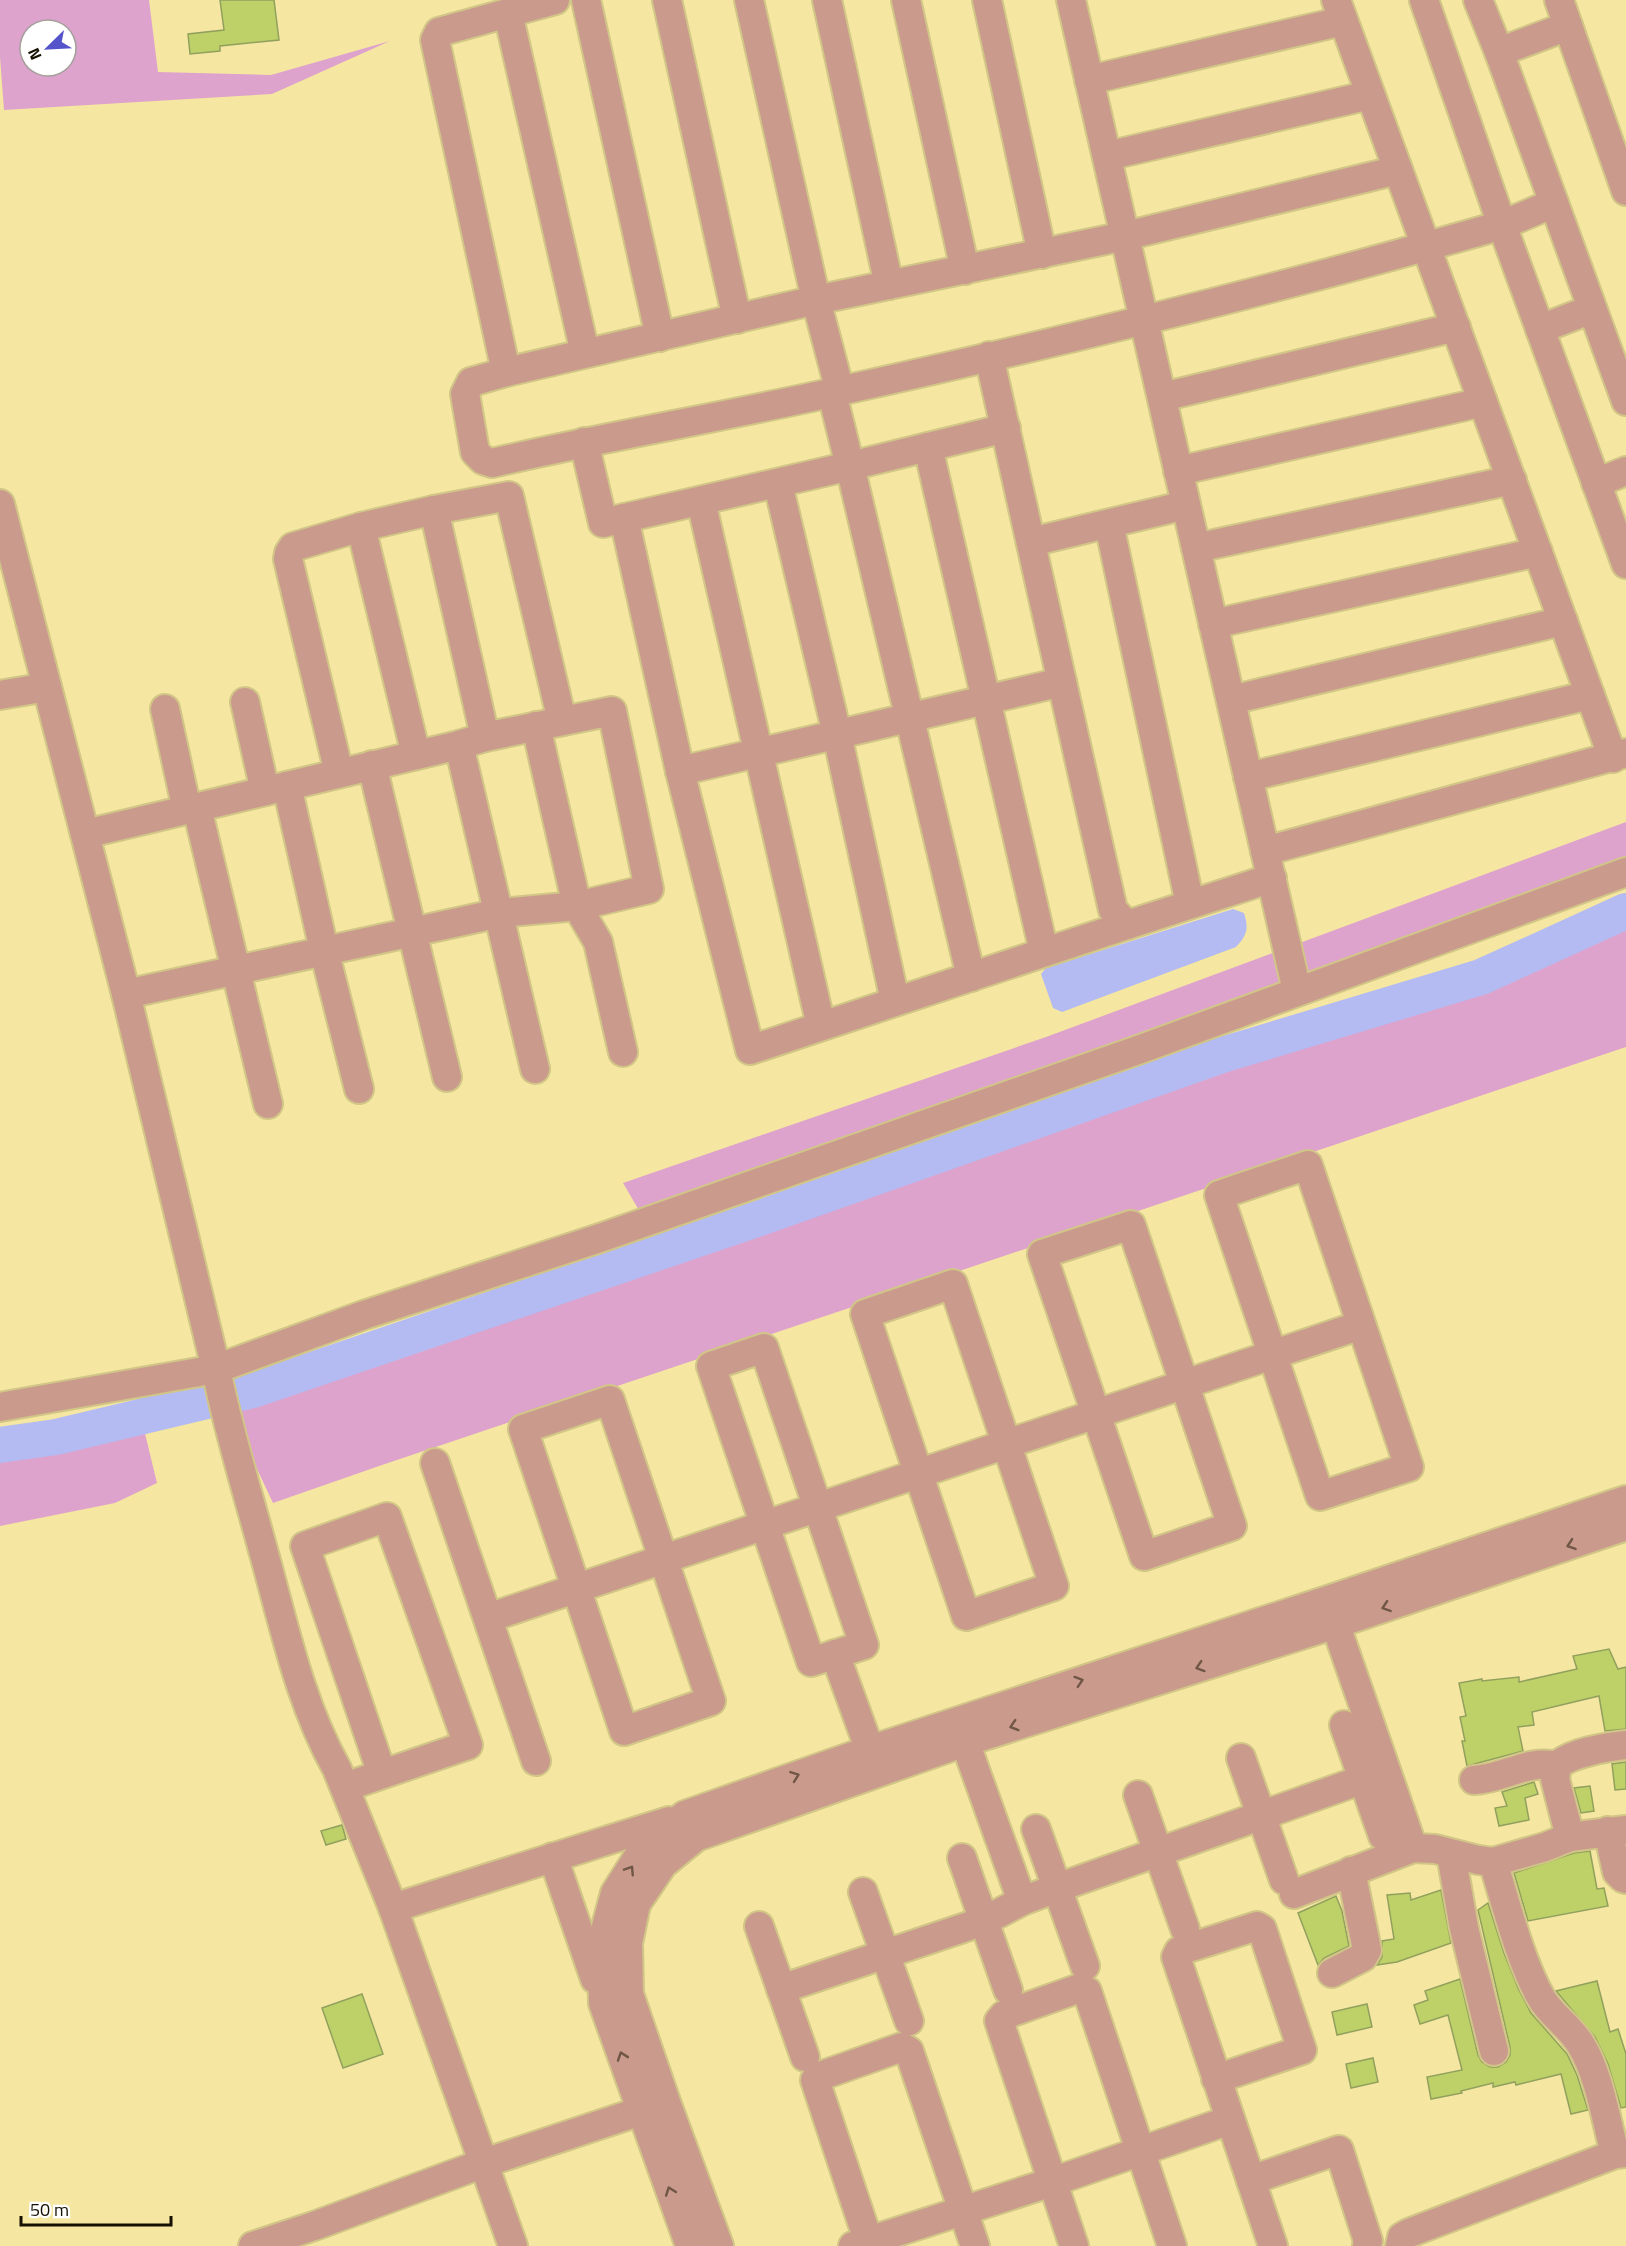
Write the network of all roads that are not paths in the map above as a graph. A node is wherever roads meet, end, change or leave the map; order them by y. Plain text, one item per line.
1 (555, 0) edge
2 (586, 0) edge
3 (667, 0) edge
4 (749, 0) edge
5 (827, 0) edge
6 (906, 0) edge
7 (987, 0) edge
8 (1424, 0) edge
9 (1478, 0) edge
10 (1076, 1) edge
11 (1342, 6) edge
12 (508, 13) junction
13 (1564, 13) edge
14 (1499, 52) junction
15 (1089, 80) junction
16 (1371, 94) junction
17 (1615, 127) edge
18 (1107, 156) junction
19 (1398, 170) junction
20 (1626, 191) edge
21 (1554, 203) junction
22 (1502, 225) junction
23 (1125, 236) junction
24 (1426, 246) junction
25 (1042, 254) junction
26 (965, 270) junction
27 (889, 285) junction
28 (816, 300) junction
29 (1592, 309) junction
30 (737, 319) junction
31 (1144, 321) junction
32 (1456, 327) junction
33 (1540, 329) junction
34 (660, 337) junction
35 (1618, 352) edge
36 (585, 353) junction
37 (989, 356) junction
38 (506, 372) junction
39 (836, 392) junction
40 (1162, 397) junction
41 (1626, 401) edge
42 (1483, 402) junction
43 (1006, 428) junction
44 (584, 442) junction
45 (928, 447) junction
46 (850, 466) junction
47 (1178, 471) junction
48 (1626, 471) edge
49 (1512, 480) junction
50 (1596, 483) junction
51 (778, 484) junction
52 (701, 501) junction
53 (0, 504) edge
54 (1186, 505) junction
55 (434, 510) junction
56 (624, 518) junction
57 (1109, 524) junction
58 (361, 527) junction
59 (1031, 542) junction
60 (1196, 548) junction
61 (1538, 552) junction
62 (1626, 564) edge
63 (1563, 621) junction
64 (1213, 624) junction
65 (1062, 682) junction
66 (47, 687) junction
67 (0, 695) edge
68 (1590, 695) junction
69 (985, 700) junction
70 (1231, 700) junction
71 (245, 702) dead end
72 (165, 709) dead end
73 (909, 717) junction
74 (549, 724) junction
75 (837, 734) junction
76 (472, 741) junction
77 (758, 753) junction
78 (416, 755) junction
79 (1619, 755) edge
80 (372, 765) junction
81 (680, 771) junction
82 (339, 773) junction
83 (1248, 777) junction
84 (276, 789) junction
85 (192, 809) junction
86 (85, 834) junction
87 (1268, 864) junction
88 (1626, 872) edge
89 (1190, 904) junction
90 (577, 906) junction
91 (500, 913) junction
92 (1127, 925) junction
93 (411, 932) junction
94 (324, 950) junction
95 (1044, 952) junction
96 (237, 970) junction
97 (971, 977) junction
98 (1297, 991) junction
99 (126, 994) junction
100 (896, 1001) junction
101 (821, 1026) junction
102 (623, 1052) dead end
103 (535, 1069) dead end
104 (447, 1077) dead end
105 (359, 1089) dead end
106 (268, 1104) dead end
107 (1361, 1325) junction
108 (1273, 1355) junction
109 (217, 1374) junction
110 (1185, 1385) junction
111 (0, 1407) edge
112 (1096, 1414) junction
113 (1006, 1444) junction
114 (435, 1463) dead end
115 (919, 1474) junction
116 (1626, 1500) edge
117 (818, 1508) junction
118 (765, 1526) junction
119 (1626, 1526) edge
120 (663, 1559) junction
121 (576, 1589) junction
122 (1332, 1612) junction
123 (488, 1618) junction
124 (835, 1654) junction
125 (1344, 1725) dead end
126 (965, 1742) junction
127 (1626, 1745) edge
128 (1241, 1758) dead end
129 (536, 1761) dead end
130 (873, 1761) junction
131 (1557, 1766) junction
132 (382, 1774) junction
133 (1364, 1779) junction
134 (1474, 1780) dead end
135 (345, 1787) junction
136 (1137, 1795) dead end
137 (685, 1815) junction
138 (1261, 1815) junction
139 (1036, 1829) dead end
140 (1617, 1831) edge
141 (1383, 1836) dead end
142 (1570, 1837) junction
143 (1413, 1848) junction
144 (1157, 1851) junction
145 (1451, 1854) junction
146 (553, 1857) junction
147 (962, 1858) dead end
148 (1493, 1862) junction
149 (1351, 1871) junction
150 (1626, 1879) edge
151 (1057, 1888) junction
152 (863, 1892) dead end
153 (1022, 1901) junction
154 (393, 1908) junction
155 (984, 1921) junction
156 (759, 1926) dead end
157 (1185, 1929) dead end
158 (886, 1955) junction
159 (1085, 1966) dead end
160 (1332, 1973) dead end
161 (781, 1989) junction
162 (1008, 1990) dead end
163 (603, 2003) junction
164 (909, 2021) dead end
165 (1494, 2051) dead end
166 (805, 2057) dead end
167 (1216, 2079) junction
168 (653, 2107) junction
169 (1230, 2120) junction
170 (1139, 2151) junction
171 (1621, 2153) edge
172 (484, 2163) junction
173 (1251, 2180) junction
174 (1053, 2182) junction
175 (963, 2210) junction
176 (864, 2244) edge
177 (253, 2246) edge
178 (513, 2246) edge
179 (690, 2246) edge
180 (719, 2246) edge
181 (975, 2246) edge
182 (1074, 2246) edge
183 (1172, 2246) edge
184 (1273, 2246) edge
185 (1367, 2246) edge
186 (1400, 2246) edge

1 - 12 street
2 - 34 street
3 - 30 street
4 - 28 street
5 - 27 street
6 - 26 street
7 - 25 street
8 - 22 street
9 - 14 street
10 - 15 street
11 - 15 street
11 - 16 street
12 - 36 street
12 - 38 street
13 - 14 street
13 - 17 street
14 - 21 street
15 - 18 street
16 - 18 street
16 - 19 street
17 - 20 street
18 - 23 street
19 - 23 street
19 - 24 street
21 - 22 street
21 - 29 street
22 - 24 street
22 - 33 street
23 - 25 street
23 - 31 street
24 - 31 street
24 - 32 street
25 - 26 street
26 - 27 street
27 - 28 street
28 - 30 street
28 - 39 street
29 - 33 street
29 - 35 street
30 - 34 street
31 - 37 street
31 - 40 street
32 - 40 street
32 - 42 street
33 - 50 street
34 - 36 street
35 - 41 street
36 - 38 street
37 - 39 street
37 - 43 street
38 - 44 street
39 - 44 street
39 - 46 street
40 - 47 street
42 - 47 street
42 - 49 street
43 - 45 street
43 - 59 street
44 - 56 street
45 - 46 street
45 - 69 street
46 - 51 street
46 - 73 street
47 - 54 street
48 - 50 street
49 - 60 street
49 - 61 street
50 - 62 street
51 - 52 street
51 - 75 street
52 - 56 street
52 - 77 street
53 - 66 street
54 - 57 street
54 - 60 street
55 - 58 street
55 - 74 street
55 - 76 street
56 - 81 street
57 - 59 street
57 - 89 street
58 - 78 street
58 - 82 street
59 - 65 street
60 - 64 street
61 - 63 street
61 - 64 street
63 - 68 street
63 - 70 street
64 - 70 street
65 - 69 street
65 - 92 street
66 - 67 street
66 - 86 street
68 - 79 street
68 - 83 street
69 - 73 street
69 - 95 street
70 - 83 street
71 - 84 street
72 - 85 street
73 - 75 street
73 - 97 street
74 - 76 street
74 - 90 street
74 - 90 street
75 - 77 street
75 - 100 street
76 - 78 street
76 - 91 street
77 - 81 street
77 - 101 street
78 - 80 street
79 - 87 street
80 - 82 street
80 - 93 street
81 - 101 street
82 - 84 street
83 - 87 street
84 - 85 street
84 - 94 street
85 - 86 street
85 - 96 street
86 - 99 street
87 - 89 street
87 - 98 street
88 - 98 street
89 - 92 street
90 - 91 street
90 - 102 street
91 - 93 street
91 - 103 street
92 - 95 street
93 - 94 street
93 - 104 street
94 - 96 street
94 - 105 street
95 - 97 street
96 - 99 street
96 - 106 street
97 - 100 street
98 - 109 street
99 - 109 street
100 - 101 street
107 - 108 street
107 - 108 street
107 - 108 street
108 - 110 street
109 - 111 street
109 - 135 street
110 - 112 street
110 - 112 street
110 - 112 street
112 - 113 street
113 - 115 street
113 - 115 street
113 - 115 street
114 - 123 street
115 - 117 street
116 - 122 street
117 - 118 street
117 - 118 street
117 - 124 street
118 - 120 street
118 - 124 street
119 -> 122 street
120 - 121 street
120 - 121 street
120 - 121 street
121 - 123 street
122 -> 126 street
130 -> 122 street
122 - 143 street
123 - 129 street
124 - 130 street
125 - 133 street
126 - 130 street
126 - 153 street
127 - 131 street
128 - 138 street
137 -> 130 street
130 - 168 street
131 - 134 street
131 - 142 street
132 - 132 street
132 - 135 street
133 - 138 street
133 - 141 street
135 - 154 street
136 - 144 street
137 - 146 street
163 -> 137 street
138 - 144 street
138 - 149 street
139 - 151 street
140 - 142 street
140 - 150 street
142 - 148 street
143 - 145 street
143 - 149 street
144 - 151 street
144 - 157 street
145 - 148 street
145 - 165 street
146 - 154 street
146 - 163 street
147 - 155 street
148 - 171 street
149 - 160 street
151 - 153 street
151 - 159 street
152 - 158 street
153 - 155 street
154 - 172 street
155 - 158 street
155 - 162 street
156 - 161 street
158 - 161 street
158 - 164 street
161 - 166 street
168 -> 163 street
167 - 167 street
167 - 169 street
168 - 172 street
179 -> 168 street
168 - 180 street
169 - 170 street
169 - 173 street
170 - 174 street
170 - 174 street
170 - 183 street
171 - 186 street
172 - 177 street
172 - 178 street
173 - 184 street
173 - 185 street
174 - 175 street
174 - 182 street
175 - 176 street
175 - 176 street
175 - 181 street

